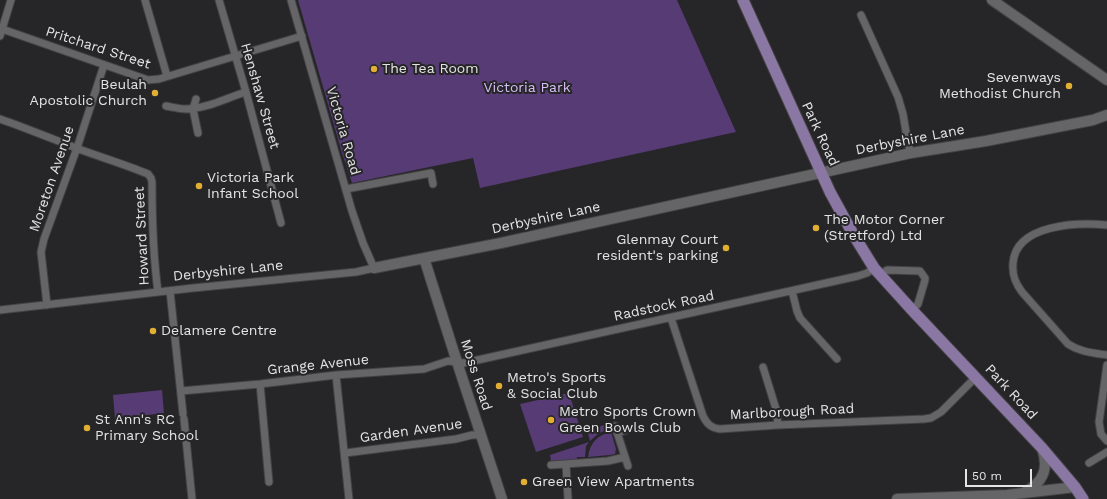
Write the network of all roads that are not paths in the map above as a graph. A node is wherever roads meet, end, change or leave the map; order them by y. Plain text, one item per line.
1 (11, 0) edge
2 (145, 0) edge
3 (219, 0) edge
4 (291, 0) edge
5 (743, 0) edge
6 (992, 0) edge
7 (861, 15) dead end
8 (3, 17) edge
9 (1, 32) edge
10 (302, 36) junction
11 (234, 57) junction
12 (104, 65) junction
13 (167, 76) junction
14 (1107, 80) edge
15 (246, 92) junction
16 (196, 99) dead end
17 (166, 106) dead end
18 (193, 109) junction
19 (1107, 116) edge
20 (0, 119) edge
21 (1093, 120) junction
22 (1107, 121) edge
23 (198, 134) dead end
24 (76, 148) junction
25 (911, 153) junction
26 (822, 172) junction
27 (433, 184) dead end
28 (346, 190) junction
29 (281, 223) dead end
30 (1107, 225) edge
31 (424, 258) junction
32 (374, 268) junction
33 (877, 271) junction
34 (170, 291) junction
35 (792, 291) junction
36 (158, 292) junction
37 (47, 305) junction
38 (0, 310) edge
39 (912, 310) junction
40 (671, 318) junction
41 (1107, 355) edge
42 (837, 359) dead end
43 (457, 362) junction
44 (1107, 365) edge
45 (763, 367) dead end
46 (336, 375) junction
47 (976, 377) junction
48 (260, 384) junction
49 (181, 391) junction
50 (778, 425) junction
51 (632, 428) dead end
52 (480, 435) junction
53 (1107, 441) edge
54 (1042, 448) junction
55 (1107, 452) edge
56 (344, 453) junction
57 (625, 457) junction
58 (1089, 463) dead end
59 (566, 464) junction
60 (551, 465) dead end
61 (628, 466) dead end
62 (269, 482) dead end
63 (1075, 487) junction
64 (1026, 496) edge
65 (192, 499) edge
66 (349, 499) edge
67 (502, 499) edge
68 (568, 499) edge
69 (897, 499) edge
70 (1083, 499) edge

1 - 8 street
2 - 13 street
3 - 11 street, Henshaw Street
4 - 10 street, Victoria Road
5 - 26 main road, Park Road
6 - 14 street
7 - 25 street
8 - 9 street
9 - 12 street, Pritchard Street
10 - 11 street, Pritchard Street
10 - 28 street, Victoria Road
11 - 13 street, Pritchard Street
11 - 15 street, Henshaw Street
12 - 13 street, Pritchard Street
12 - 24 street, Moreton Avenue
15 - 18 street
15 - 29 street, Henshaw Street
16 - 18 street
17 - 18 street
18 - 23 street
19 - 21 street, Derbyshire Lane
20 - 24 street
21 - 22 street, Derbyshire Lane
21 - 25 street, Derbyshire Lane
24 - 36 street, Howard Street
24 - 37 street, Moreton Avenue
25 - 26 street, Derbyshire Lane
26 - 31 street, Derbyshire Lane
26 - 33 main road, Park Road
27 - 28 street
28 - 32 street, Victoria Road
30 - 41 street
31 - 32 street, Derbyshire Lane
31 - 43 street, Moss Road
32 - 34 street, Derbyshire Lane
33 - 35 street, Radstock Road
33 - 39 main road, Park Road
33 - 39 street
34 - 36 street, Derbyshire Lane
34 - 49 street
35 - 40 street, Radstock Road
35 - 42 street
36 - 37 street, Derbyshire Lane
37 - 38 street, Derbyshire Lane
39 - 47 main road, Park Road
40 - 43 street, Radstock Road
40 - 50 street, Marlborough Road
43 - 46 street, Grange Avenue
43 - 52 street, Moss Road
44 - 53 street
45 - 50 street
46 - 48 street, Grange Avenue
46 - 56 street
47 - 50 street, Marlborough Road
47 - 54 main road, Park Road
48 - 49 street, Grange Avenue
48 - 62 street
49 - 65 street
51 - 57 street
52 - 56 street, Garden Avenue
52 - 67 street, Moss Road
54 - 63 main road, Park Road
54 - 64 street
55 - 58 street
56 - 66 street
57 - 59 street
57 - 61 street
59 - 60 street
59 - 68 street
63 - 64 street
63 - 70 main road, Park Road
64 - 69 street

